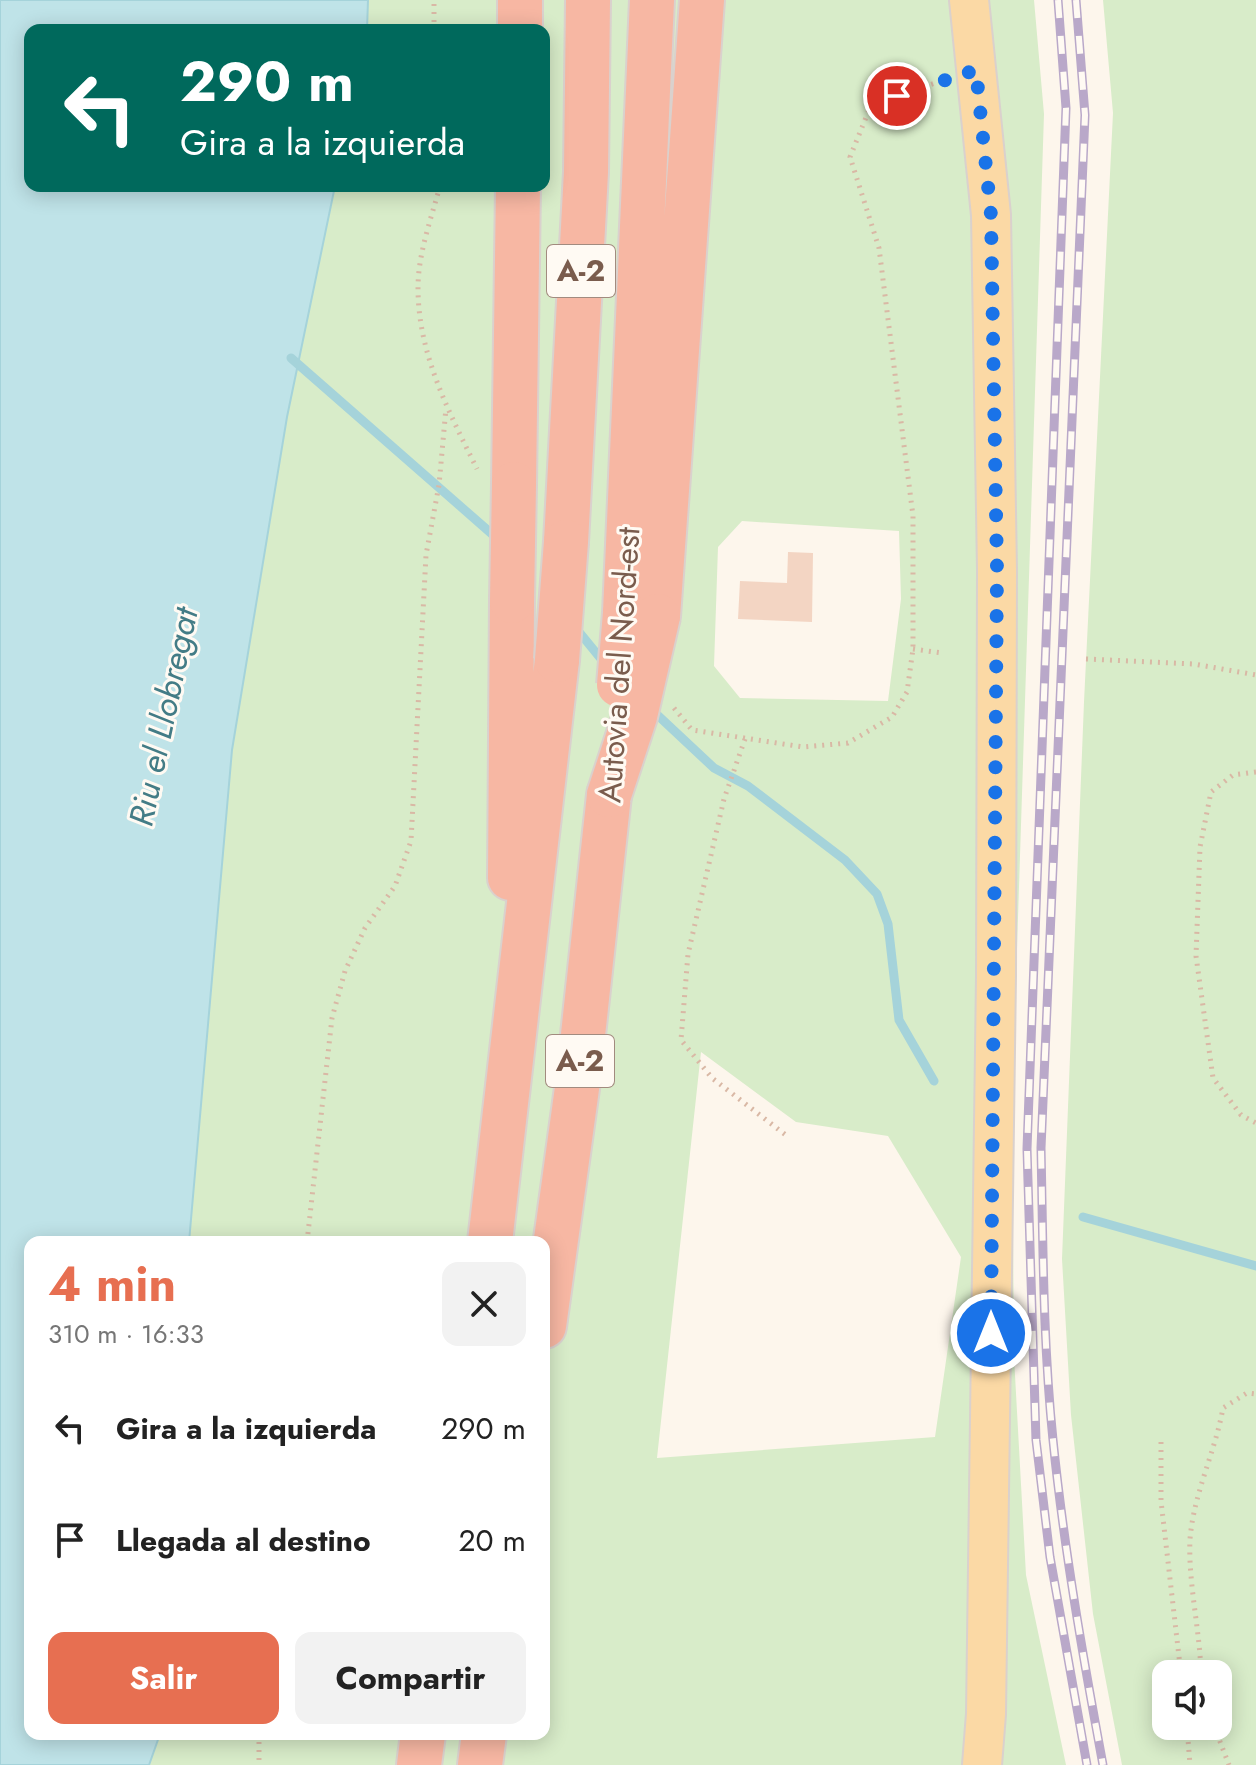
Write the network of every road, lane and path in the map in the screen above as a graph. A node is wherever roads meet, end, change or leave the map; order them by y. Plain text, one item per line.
1 (434, 0) edge
2 (520, 0) edge
3 (588, 0) edge
4 (652, 0) edge
5 (702, 0) edge
6 (969, 0) edge
7 (434, 24) edge
8 (520, 24) edge
9 (976, 70) junction
10 (438, 192) edge
11 (518, 192) edge
12 (641, 614) junction
13 (913, 649) junction
14 (942, 653) dead end
15 (1086, 659) dead end
16 (1256, 675) edge
17 (1256, 772) edge
18 (509, 1076) junction
19 (1256, 1123) edge
20 (787, 1136) dead end
21 (308, 1236) edge
22 (491, 1236) edge
23 (550, 1283) edge
24 (1256, 1394) edge
25 (1161, 1442) dead end
26 (1179, 1660) edge
27 (1200, 1660) edge
28 (259, 1740) edge
29 (422, 1740) edge
30 (483, 1740) edge
31 (1188, 1740) edge
32 (1219, 1740) edge
33 (259, 1765) edge
34 (419, 1765) edge
35 (480, 1765) edge
36 (982, 1765) edge
37 (1190, 1765) edge
38 (1229, 1765) edge

1 - 7 path
2 - 8 highway
3 - 18 highway, Autovia del Nord-est / A-2, bridge
4 - 12 highway, Autovia del Nord-est / A-2
5 - 12 highway
6 - 9 main road
9 - 13 path
9 - 36 main road
10 - 21 path
11 - 18 highway, bridge
12 - 23 highway, Autovia del Nord-est / A-2, bridge
13 - 14 path
13 - 20 path
15 - 16 path
17 - 19 path
18 - 22 highway, Autovia del Nord-est / A-2
24 - 27 path
25 - 26 path
28 - 33 path
29 - 34 highway
30 - 35 highway
31 - 37 path
32 - 38 path

